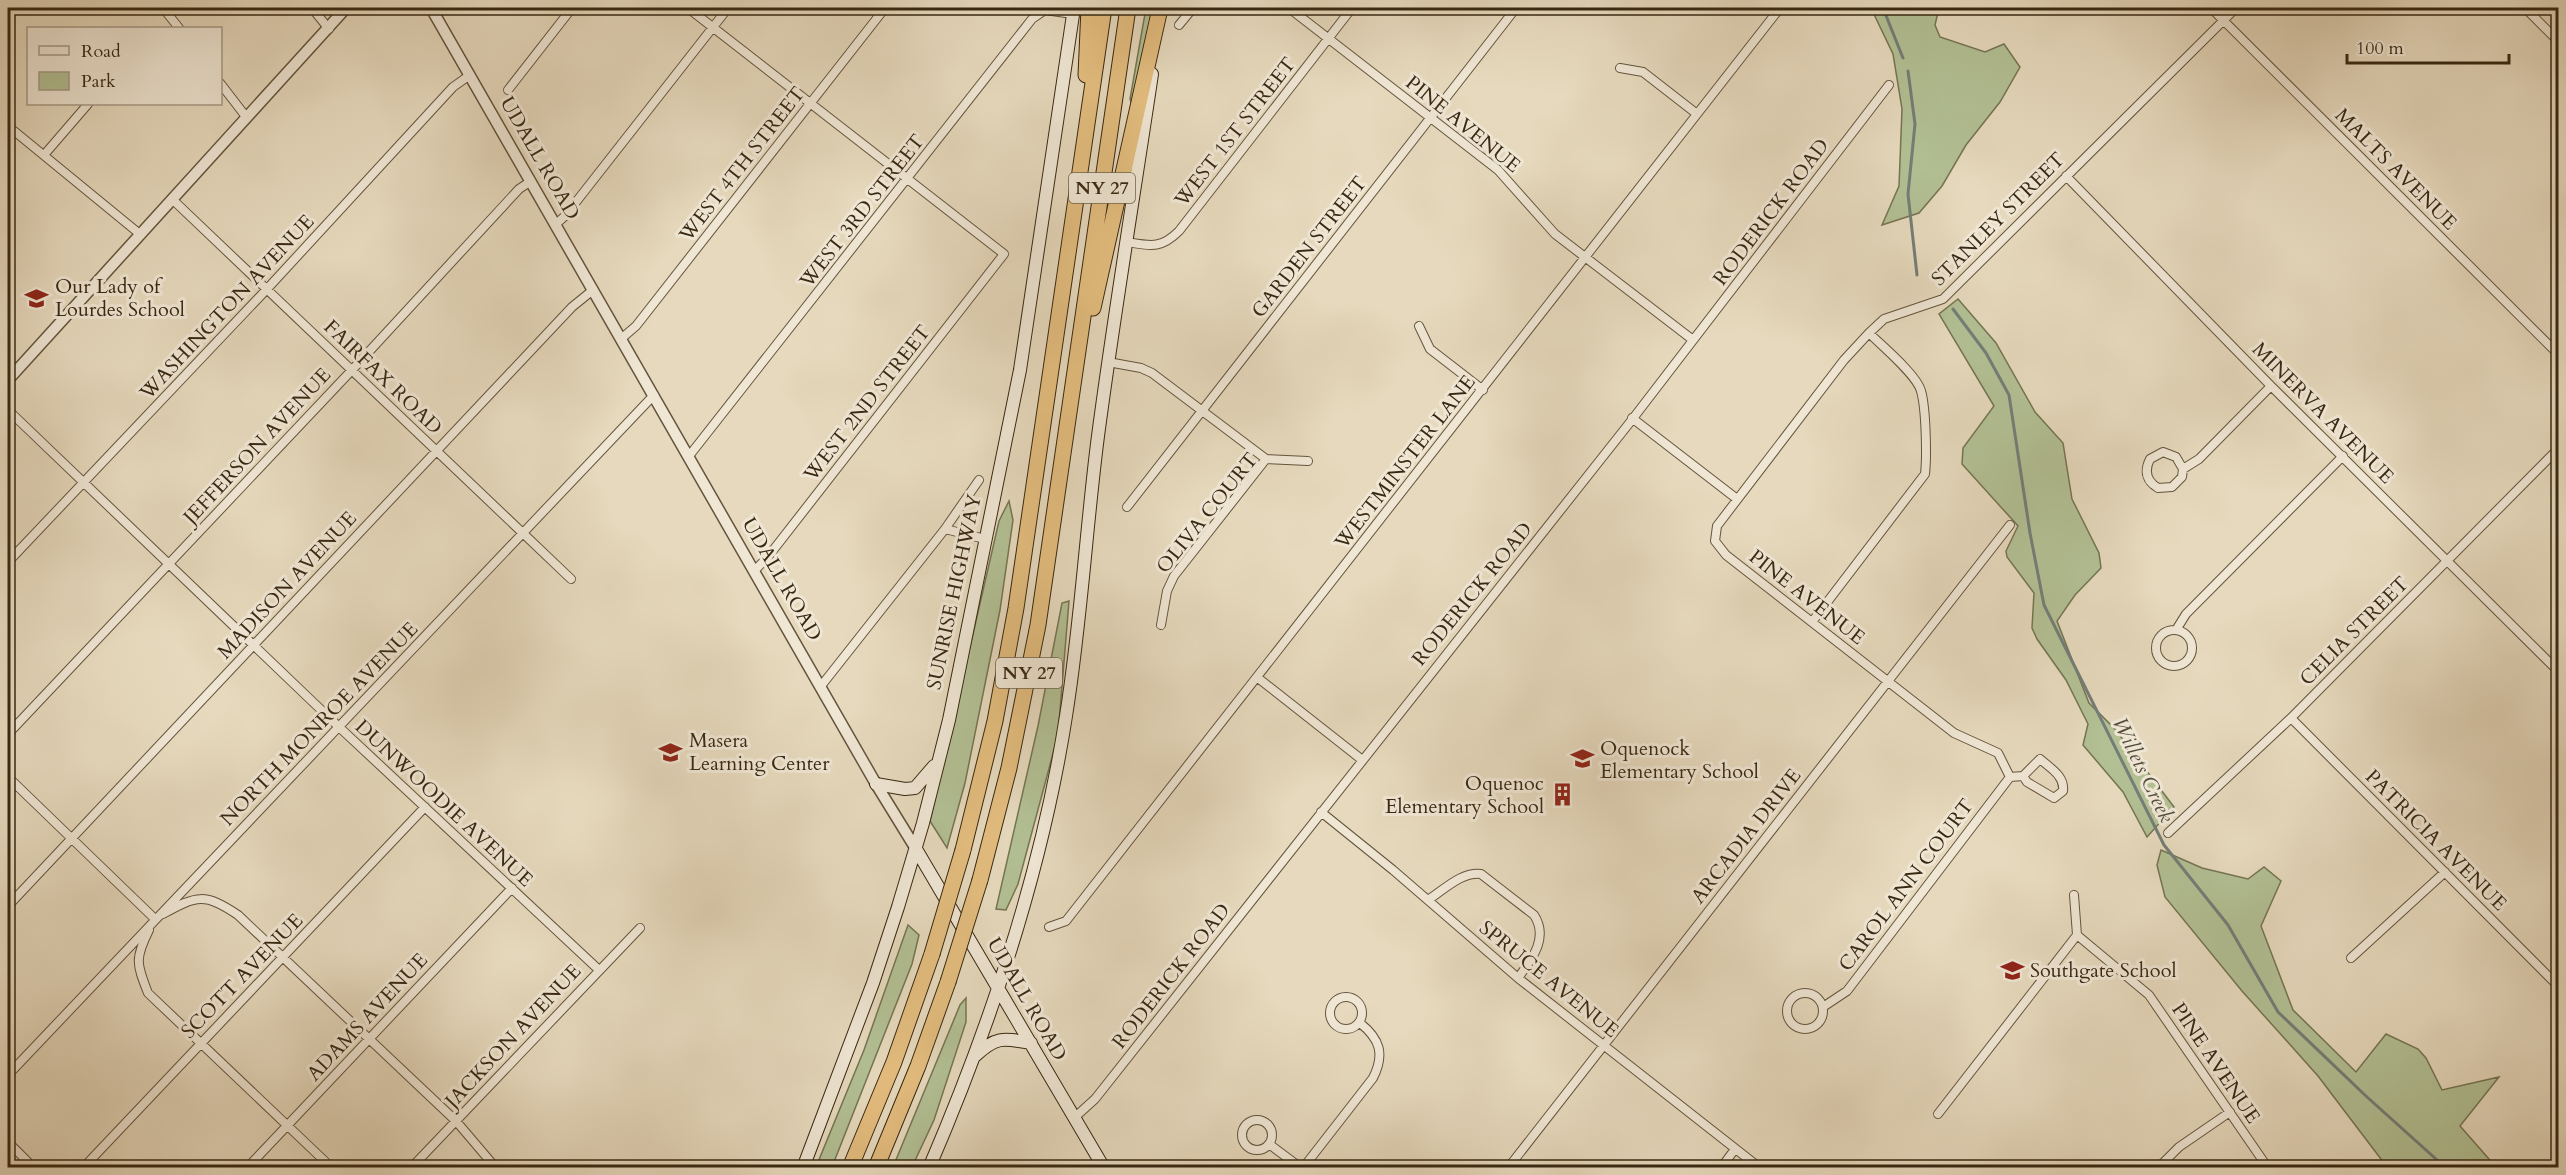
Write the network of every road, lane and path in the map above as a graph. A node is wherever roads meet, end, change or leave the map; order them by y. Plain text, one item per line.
1 (163, 8) edge
2 (312, 8) edge
3 (346, 8) edge
4 (431, 8) edge
5 (572, 8) edge
6 (688, 8) edge
7 (728, 8) edge
8 (885, 8) edge
9 (1089, 8) edge
10 (1104, 8) edge
11 (1128, 8) edge
12 (1193, 8) edge
13 (1289, 8) edge
14 (1352, 8) edge
15 (1516, 8) edge
16 (1780, 8) edge
17 (2211, 8) edge
18 (2236, 8) edge
19 (2525, 8) edge
20 (1159, 10) edge
21 (1074, 11) edge
22 (2223, 20) junction
23 (1179, 25) dead end
24 (178, 27) edge
25 (713, 27) junction
26 (329, 29) junction
27 (1328, 39) junction
28 (2559, 41) edge
29 (1620, 68) dead end
30 (470, 75) junction
31 (1889, 85) dead end
32 (222, 86) edge
33 (508, 90) dead end
34 (810, 103) junction
35 (87, 105) edge
36 (1697, 114) junction
37 (247, 118) junction
38 (1430, 118) junction
39 (8, 126) edge
40 (1085, 135) junction
41 (44, 155) junction
42 (2066, 176) junction
43 (908, 179) junction
44 (531, 181) junction
45 (172, 199) junction
46 (556, 224) junction
47 (141, 235) junction
48 (1127, 242) junction
49 (1585, 257) junction
50 (267, 289) junction
51 (593, 290) junction
52 (1419, 326) dead end
53 (1869, 333) junction
54 (622, 339) junction
55 (1694, 340) junction
56 (2559, 354) edge
57 (1108, 362) junction
58 (1076, 369) junction
59 (352, 370) junction
60 (8, 380) edge
61 (2271, 386) junction
62 (1483, 390) junction
63 (654, 395) junction
64 (8, 411) edge
65 (1203, 411) junction
66 (1632, 418) junction
67 (2559, 450) edge
68 (437, 451) junction
69 (689, 456) junction
70 (2343, 456) junction
71 (1266, 459) junction
72 (1308, 461) dead end
73 (2183, 469) junction
74 (979, 480) dead end
75 (83, 482) junction
76 (1737, 499) junction
77 (1127, 507) dead end
78 (2010, 525) dead end
79 (945, 529) junction
80 (523, 532) junction
81 (986, 538) junction
82 (2448, 560) junction
83 (8, 562) edge
84 (169, 563) junction
85 (754, 570) junction
86 (571, 579) dead end
87 (1812, 622) junction
88 (1161, 625) dead end
89 (2176, 630) junction
90 (254, 645) junction
91 (2559, 671) edge
92 (1258, 678) junction
93 (1889, 681) junction
94 (821, 686) junction
95 (2291, 718) junction
96 (339, 727) junction
97 (8, 734) edge
98 (940, 758) junction
99 (1361, 759) junction
100 (2023, 776) junction
101 (8, 777) edge
102 (2010, 777) junction
103 (876, 784) junction
104 (425, 807) junction
105 (1321, 812) junction
106 (2168, 833) dead end
107 (71, 839) junction
108 (916, 849) junction
109 (2445, 872) junction
110 (512, 888) junction
111 (2074, 894) dead end
112 (1428, 900) junction
113 (8, 906) edge
114 (155, 920) junction
115 (1049, 927) dead end
116 (640, 928) dead end
117 (2077, 935) junction
118 (284, 958) junction
119 (2351, 958) dead end
120 (599, 970) junction
121 (1518, 978) junction
122 (997, 986) junction
123 (2559, 986) edge
124 (1823, 1007) junction
125 (1360, 1023) dead end
126 (368, 1039) junction
127 (201, 1043) junction
128 (1031, 1043) junction
129 (1603, 1045) junction
130 (972, 1059) junction
131 (8, 1075) edge
132 (2230, 1112) junction
133 (1938, 1113) dead end
134 (1074, 1118) junction
135 (456, 1121) junction
136 (288, 1125) junction
137 (8, 1142) edge
138 (1269, 1144) dead end
139 (1736, 1149) junction
140 (34, 1167) edge
141 (82, 1167) edge
142 (247, 1167) edge
143 (332, 1167) edge
144 (411, 1167) edge
145 (496, 1167) edge
146 (802, 1167) edge
147 (850, 1167) edge
148 (876, 1167) edge
149 (929, 1167) edge
150 (1104, 1167) edge
151 (1302, 1167) edge
152 (1508, 1167) edge
153 (1721, 1167) edge
154 (1760, 1167) edge
155 (2158, 1167) edge
156 (2268, 1167) edge

1 - 24 street
2 - 26 street
3 - 26 street
4 - 30 street, UDALL ROAD
5 - 33 street
6 - 25 street
7 - 25 street
8 - 34 street, WEST 4TH STREET
9 - 40 highway
10 - 40 highway, NY 27
11 - 58 highway, NY 27
12 - 23 street
13 - 27 street, PINE AVENUE
14 - 27 street, WEST 1ST STREET
15 - 38 street, GARDEN STREET
16 - 36 street, WESTMINSTER LANE
17 - 22 street, MALTS AVENUE
18 - 22 street, STANLEY STREET
19 - 28 street
20 - 48 main road
20 - 58 highway
21 - 43 street, WEST 3RD STREET
21 - 81 main road, SUNRISE HIGHWAY
22 - 42 street, STANLEY STREET
22 - 56 street, MALTS AVENUE
25 - 34 street
25 - 46 street
26 - 37 street
27 - 38 street, PINE AVENUE
27 - 48 street, WEST 1ST STREET
29 - 36 street
30 - 44 street, UDALL ROAD
30 - 50 street, WASHINGTON AVENUE
31 - 55 street, RODERICK ROAD
32 - 37 street
34 - 43 street
34 - 54 street, WEST 4TH STREET
35 - 41 street
36 - 49 street, WESTMINSTER LANE
37 - 45 street
38 - 49 street, PINE AVENUE
38 - 65 street, GARDEN STREET
39 - 41 street
40 - 147 highway, NY 27, bridge
41 - 47 street
42 - 53 street, STANLEY STREET
42 - 61 street, MINERVA AVENUE
43 - 69 street, WEST 3RD STREET
43 - 85 street, WEST 2ND STREET
44 - 46 street, UDALL ROAD
44 - 59 street, JEFFERSON AVENUE
45 - 47 street
45 - 50 street, FAIRFAX ROAD
46 - 51 street, UDALL ROAD
47 - 60 street
48 - 57 main road
49 - 55 street, PINE AVENUE
49 - 62 street, WESTMINSTER LANE
50 - 59 street, FAIRFAX ROAD
50 - 75 street, WASHINGTON AVENUE
51 - 54 street, UDALL ROAD
51 - 68 street, MADISON AVENUE
52 - 62 street
53 - 76 street, STANLEY STREET
53 - 87 street
54 - 63 street, UDALL ROAD
55 - 66 street, RODERICK ROAD
57 - 65 street
57 - 122 main road
58 - 148 highway, NY 27, bridge
59 - 68 street, FAIRFAX ROAD
59 - 84 street, JEFFERSON AVENUE
61 - 70 street, MINERVA AVENUE
61 - 73 street
62 - 92 street, WESTMINSTER LANE
63 - 69 street, UDALL ROAD
63 - 80 street, NORTH MONROE AVENUE
64 - 75 street, DUNWOODIE AVENUE
65 - 71 street
65 - 77 street, GARDEN STREET
66 - 76 street
66 - 99 street, RODERICK ROAD
67 - 82 street, CELIA STREET
68 - 80 street, FAIRFAX ROAD
68 - 90 street, MADISON AVENUE
69 - 85 street, UDALL ROAD
70 - 82 street, MINERVA AVENUE
70 - 89 street
71 - 72 street, OLIVA COURT
71 - 88 street, OLIVA COURT
73 - 73 street
74 - 79 street
75 - 83 street, WASHINGTON AVENUE
75 - 84 street, DUNWOODIE AVENUE
76 - 87 street, PINE AVENUE
78 - 93 street, ARCADIA DRIVE
79 - 81 street
79 - 94 street
80 - 86 street, FAIRFAX ROAD
80 - 96 street, NORTH MONROE AVENUE
81 - 98 main road, SUNRISE HIGHWAY
82 - 91 street, MINERVA AVENUE
82 - 95 street, CELIA STREET
84 - 90 street, DUNWOODIE AVENUE
84 - 97 street, JEFFERSON AVENUE
85 - 94 street, UDALL ROAD
87 - 93 street, PINE AVENUE
89 - 89 street
90 - 96 street, DUNWOODIE AVENUE
90 - 107 street, MADISON AVENUE
92 - 99 street
92 - 115 street, WESTMINSTER LANE
93 - 102 street, PINE AVENUE
93 - 129 street, ARCADIA DRIVE
94 - 103 street, UDALL ROAD
95 - 106 street, CELIA STREET
95 - 109 street, PATRICIA AVENUE
96 - 104 street, DUNWOODIE AVENUE
96 - 114 street, NORTH MONROE AVENUE
98 - 103 main road
98 - 108 main road, SUNRISE HIGHWAY
99 - 105 street, RODERICK ROAD
100 - 100 street
100 - 102 street
101 - 107 street
102 - 124 street, CAROL ANN COURT
103 - 108 street, UDALL ROAD
104 - 110 street, DUNWOODIE AVENUE
104 - 118 street, SCOTT AVENUE
105 - 112 street, SPRUCE AVENUE
105 - 134 street, RODERICK ROAD
107 - 113 street, MADISON AVENUE
107 - 114 street
108 - 122 main road, UDALL ROAD
108 - 146 main road, SUNRISE HIGHWAY
109 - 119 street
109 - 123 street, PATRICIA AVENUE
110 - 120 street, DUNWOODIE AVENUE
110 - 126 street, ADAMS AVENUE
111 - 117 street
112 - 121 street, SPRUCE AVENUE
112 - 121 street
114 - 118 street
114 - 127 street
114 - 131 street, NORTH MONROE AVENUE
116 - 120 street, JACKSON AVENUE
117 - 132 street, PINE AVENUE
117 - 133 street
118 - 126 street
118 - 127 street, SCOTT AVENUE
120 - 135 street, JACKSON AVENUE
121 - 129 street, SPRUCE AVENUE
122 - 128 main road, UDALL ROAD
122 - 130 main road
124 - 124 street, CAROL ANN COURT
125 - 151 street
126 - 135 street
126 - 136 street, ADAMS AVENUE
127 - 136 street
127 - 141 street, SCOTT AVENUE
128 - 130 main road
128 - 134 main road, UDALL ROAD
129 - 139 street, SPRUCE AVENUE
129 - 152 street, ARCADIA DRIVE
130 - 149 main road
132 - 155 street
132 - 156 street, PINE AVENUE
134 - 150 main road, UDALL ROAD
135 - 144 street, JACKSON AVENUE
135 - 145 street
136 - 142 street, ADAMS AVENUE
136 - 143 street
137 - 140 street
138 - 151 street
139 - 153 street
139 - 154 street, SPRUCE AVENUE

